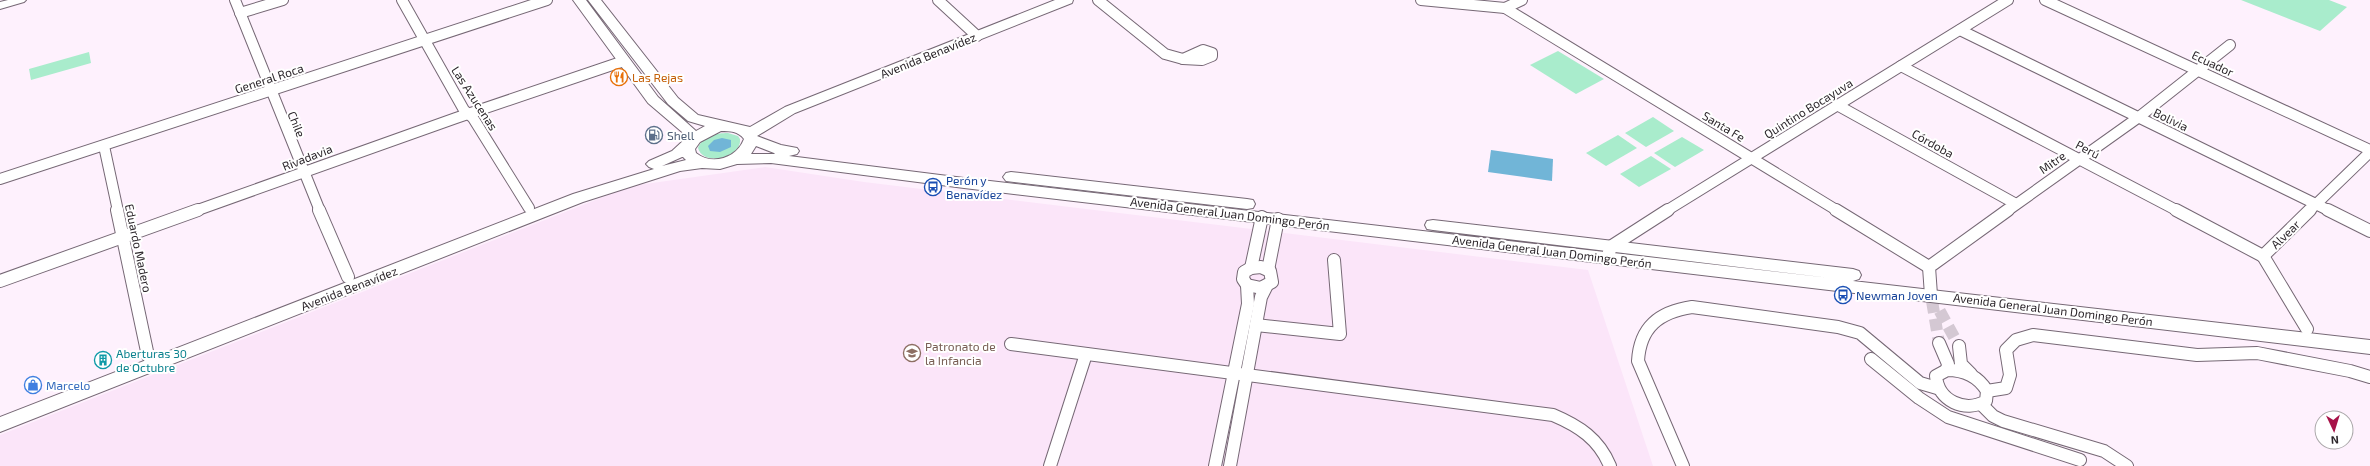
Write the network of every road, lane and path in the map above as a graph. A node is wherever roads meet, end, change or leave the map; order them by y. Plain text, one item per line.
1 (20, 0) edge
2 (235, 0) edge
3 (283, 0) edge
4 (402, 0) edge
5 (547, 0) edge
6 (579, 0) edge
7 (594, 0) edge
8 (938, 0) edge
9 (1066, 0) edge
10 (1098, 0) edge
11 (1421, 0) edge
12 (1522, 0) edge
13 (2008, 0) edge
14 (2045, 0) edge
15 (0, 6) edge
16 (1505, 8) junction
17 (240, 13) junction
18 (1960, 30) junction
19 (977, 36) junction
20 (424, 40) junction
21 (2230, 45) dead end
22 (1183, 58) dead end
23 (624, 61) junction
24 (1901, 66) junction
25 (2199, 71) junction
26 (270, 91) junction
27 (1837, 105) junction
28 (790, 110) junction
29 (468, 114) junction
30 (2139, 117) junction
31 (725, 126) junction
32 (750, 137) junction
33 (691, 142) junction
34 (104, 146) junction
35 (2370, 151) edge
36 (1751, 157) junction
37 (734, 159) junction
38 (2079, 159) junction
39 (702, 163) junction
40 (303, 173) junction
41 (0, 179) edge
42 (2016, 204) junction
43 (2315, 204) junction
44 (529, 208) junction
45 (1262, 217) junction
46 (1278, 219) junction
47 (2370, 231) edge
48 (124, 237) junction
49 (1609, 252) junction
50 (2263, 256) junction
51 (1334, 260) dead end
52 (1929, 267) junction
53 (1251, 268) junction
54 (1268, 270) junction
55 (348, 277) junction
56 (0, 281) edge
57 (1247, 285) junction
58 (1266, 287) junction
59 (1931, 289) junction
60 (1256, 325) junction
61 (2307, 329) junction
62 (2370, 336) edge
63 (1010, 344) dead end
64 (1939, 344) tunnel mouth
65 (1959, 346) tunnel mouth
66 (2370, 347) edge
67 (1086, 354) junction
68 (148, 356) junction
69 (1870, 359) dead end
70 (1946, 370) junction
71 (1233, 373) junction
72 (1247, 374) junction
73 (1971, 375) junction
74 (2370, 377) edge
75 (1938, 388) junction
76 (1987, 391) junction
77 (1959, 404) junction
78 (1982, 405) junction
79 (0, 414) edge
80 (1948, 417) junction
81 (0, 425) edge
82 (2077, 443) junction
83 (2080, 463) edge
84 (1050, 466) edge
85 (1215, 466) edge
86 (1230, 466) edge
87 (1610, 466) edge
88 (1683, 466) edge
89 (2127, 466) edge

1 - 15 street
2 - 17 street, Chile
3 - 17 street
4 - 20 street, Las Azucenas
5 - 20 street, General Roca
6 - 23 main road
7 - 31 main road
8 - 19 street
9 - 19 main road, Avenida Benavídez
10 - 22 street
11 - 16 street
12 - 16 street
13 - 18 street, Quintino Bocayuva
14 - 25 street, Ecuador
16 - 36 street, Santa Fe
17 - 26 street, Chile
18 - 24 street, Quintino Bocayuva
18 - 30 street, Bolivia
19 - 28 main road, Avenida Benavídez
20 - 26 street, General Roca
20 - 29 street, Las Azucenas
21 - 25 street, Mitre
23 - 29 street, Rivadavia
23 - 33 main road
24 - 27 street, Quintino Bocayuva
24 - 38 street, Perú
25 - 30 street, Mitre
25 - 35 street, Ecuador
26 - 34 street, General Roca
26 - 40 street, Chile
27 - 36 street, Quintino Bocayuva
27 - 42 street, Córdoba
28 - 31 main road, Avenida Benavídez
28 - 32 main road, Avenida Benavídez
29 - 40 street, Rivadavia
29 - 44 street, Las Azucenas
30 - 38 street, Mitre
30 - 43 street, Bolivia
31 - 32 main road
31 - 33 main road
32 - 37 main road
32 - 49 main road, Avenida General Juan Domingo Perón
33 - 39 main road
33 - 44 main road, Avenida Benavídez
34 - 41 street, General Roca
34 - 48 street, Eduardo Madero
35 - 43 street, Alvear
36 - 49 street, Quintino Bocayuva
36 - 52 street, Santa Fe
37 - 39 main road
37 - 45 main road, Avenida General Juan Domingo Perón
38 - 42 street, Mitre
38 - 50 street, Perú
39 - 81 main road, Avenida Benavídez
40 - 48 street, Rivadavia
40 - 55 street, Chile
42 - 52 street, Mitre
43 - 47 street, Bolivia
43 - 50 street, Alvear
44 - 55 main road, Avenida Benavídez
45 - 46 main road, Avenida General Juan Domingo Perón
45 - 53 street
46 - 49 main road, Avenida General Juan Domingo Perón
46 - 54 street
48 - 56 street, Rivadavia
48 - 68 street, Eduardo Madero
49 - 59 main road, Avenida General Juan Domingo Perón
50 - 61 street, Alvear
51 - 60 street
52 - 59 street
53 - 54 street
53 - 57 street
54 - 58 street
55 - 68 main road, Avenida Benavídez
57 - 58 street
57 - 71 street
58 - 60 street
59 - 61 main road, Avenida General Juan Domingo Perón
59 - 66 main road, Avenida General Juan Domingo Perón
60 - 72 street
61 - 62 main road, Avenida General Juan Domingo Perón
63 - 67 street
64 - 70 street
65 - 73 street
67 - 71 street
67 - 84 street
68 - 79 main road, Avenida Benavídez
69 - 80 street
70 - 73 street
70 - 75 street
71 - 72 street
71 - 85 street
72 - 86 street
72 - 87 street
73 - 76 street
74 - 76 street
75 - 77 street
75 - 88 street
76 - 78 street
77 - 78 street
77 - 80 street
78 - 82 street
80 - 83 street
82 - 83 street
82 - 89 street

